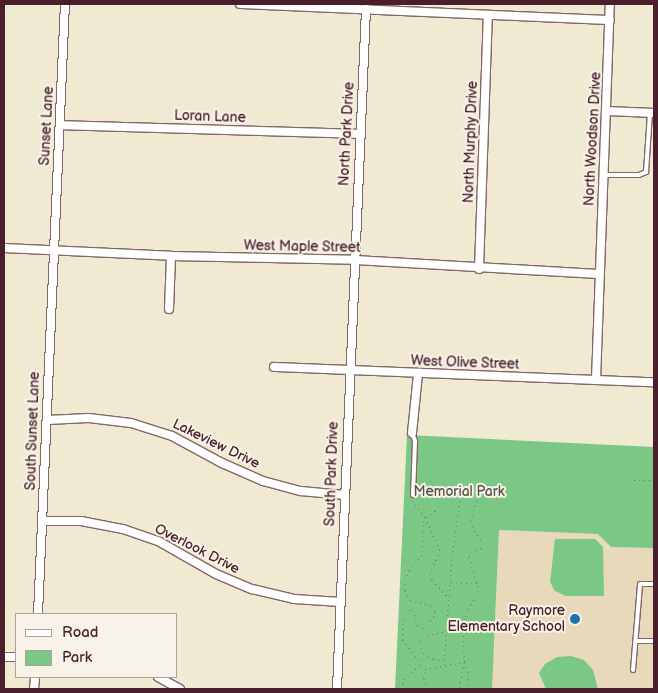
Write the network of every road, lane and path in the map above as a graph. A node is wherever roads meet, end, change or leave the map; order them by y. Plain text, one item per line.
1 (66, 4) edge
2 (240, 4) edge
3 (443, 4) edge
4 (610, 4) edge
5 (366, 8) junction
6 (443, 14) junction
7 (488, 15) junction
8 (610, 20) junction
9 (607, 111) junction
10 (652, 113) edge
11 (60, 125) junction
12 (359, 134) junction
13 (604, 175) junction
14 (4, 248) edge
15 (53, 250) junction
16 (171, 256) junction
17 (355, 260) junction
18 (480, 269) junction
19 (599, 274) junction
20 (169, 309) dead end
21 (274, 367) dead end
22 (349, 371) junction
23 (418, 374) junction
24 (596, 380) junction
25 (654, 382) edge
26 (47, 420) junction
27 (412, 433) joint
28 (634, 480) dead end
29 (654, 480) edge
30 (344, 495) junction
31 (412, 495) joint
32 (438, 508) dead end
33 (425, 517) junction
34 (42, 521) junction
35 (450, 582) junction
36 (477, 583) junction
37 (654, 584) edge
38 (449, 597) junction
39 (341, 602) junction
40 (38, 613) edge
41 (448, 631) junction
42 (636, 641) junction
43 (654, 641) edge
44 (445, 660) junction
45 (464, 662) junction
46 (444, 664) junction
47 (633, 670) dead end
48 (160, 678) edge
49 (180, 689) edge
50 (337, 689) edge
51 (402, 689) edge
52 (428, 689) edge
53 (459, 689) edge
54 (466, 689) edge

1 - 11 street, Sunset Lane
2 - 5 street
3 - 6 street
4 - 8 street, North Woodson Drive
5 - 6 street
5 - 12 street, North Park Drive
6 - 7 street
7 - 8 street
7 - 18 street, North Murphy Drive
8 - 9 street, North Woodson Drive
9 - 10 street
9 - 13 street, North Woodson Drive
10 - 13 lane
11 - 12 street, Loran Lane
11 - 15 street, Sunset Lane
12 - 17 street, North Park Drive
13 - 19 street, North Woodson Drive
14 - 15 street, West Maple Street
15 - 16 street, West Maple Street
15 - 26 street, South Sunset Lane
16 - 17 street, West Maple Street
16 - 20 street
17 - 18 street, West Maple Street
17 - 22 street, South Park Drive
18 - 19 street, West Maple Street
19 - 24 street, North Woodson Drive
21 - 22 street, West Olive Street
22 - 23 street, West Olive Street
22 - 30 street, South Park Drive
23 - 24 street, West Olive Street
23 - 27 street
24 - 25 street, West Olive Street
26 - 30 street, Lakeview Drive
26 - 34 street, South Sunset Lane
27 - 31 lane
28 - 29 path
30 - 39 street, South Park Drive
31 - 33 path
32 - 33 path
33 - 38 path
33 - 51 path
34 - 39 street, Overlook Drive
34 - 40 street, South Sunset Lane
35 - 36 path
35 - 36 path
35 - 38 path
36 - 45 path
37 - 42 lane
38 - 41 path
39 - 50 street, South Park Drive
41 - 44 path
41 - 44 path
42 - 43 lane
42 - 47 lane
44 - 46 path
45 - 46 path
45 - 53 path
45 - 54 path
46 - 52 path
48 - 49 street

